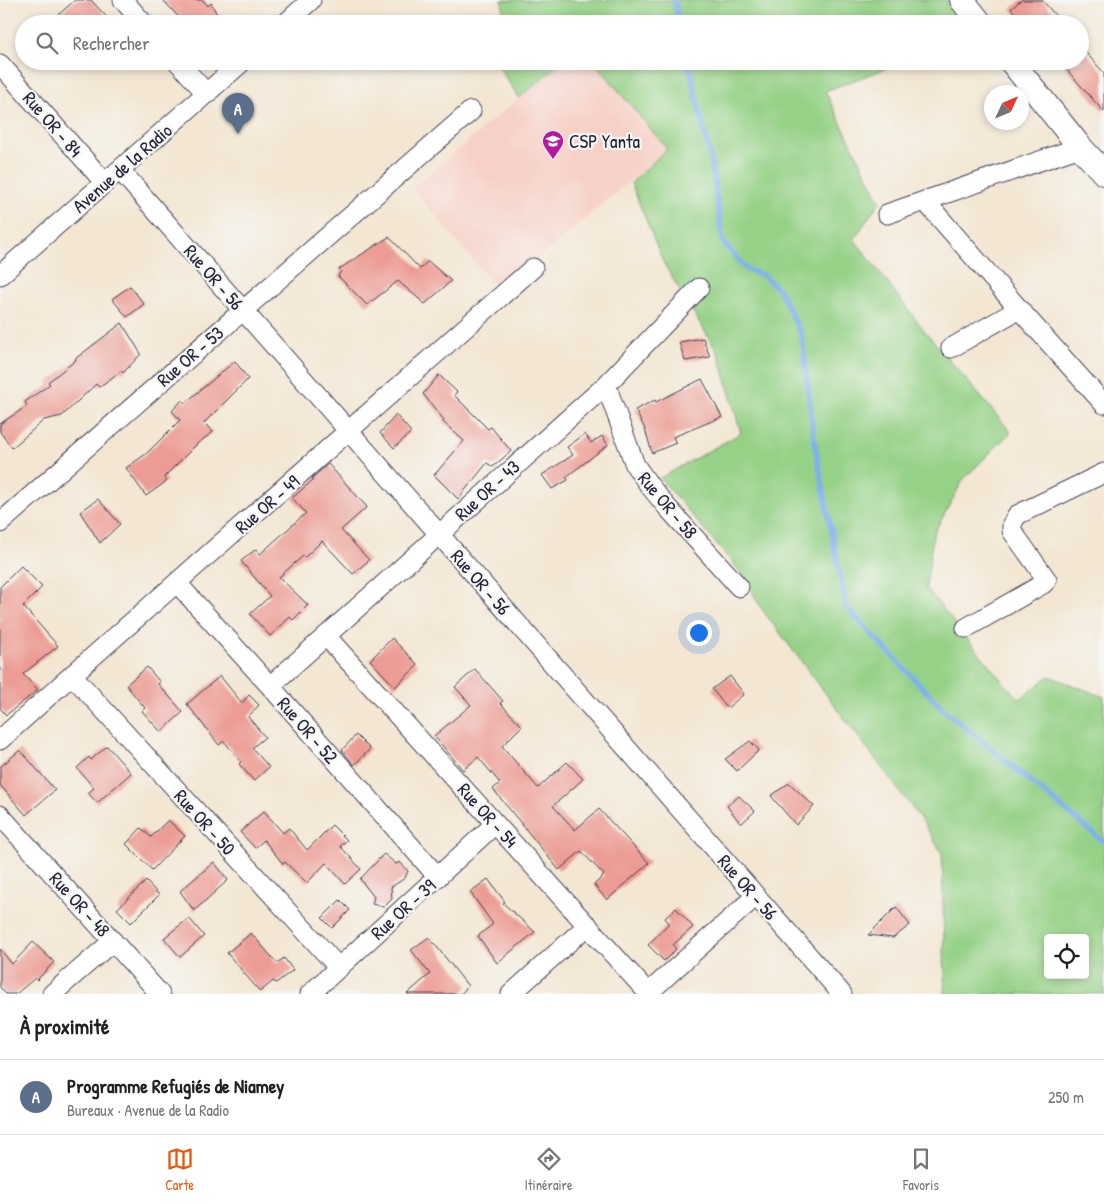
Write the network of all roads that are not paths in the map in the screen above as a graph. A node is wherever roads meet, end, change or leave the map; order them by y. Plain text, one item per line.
1 (123, 0) edge
2 (311, 0) edge
3 (962, 0) edge
4 (136, 15) edge
5 (295, 15) edge
6 (974, 15) edge
7 (0, 64) edge
8 (185, 70) edge
9 (233, 70) edge
10 (1018, 70) edge
11 (207, 94) junction
12 (471, 111) dead end
13 (1080, 147) junction
14 (120, 170) junction
15 (1104, 173) edge
16 (105, 183) junction
17 (925, 201) junction
18 (887, 214) dead end
19 (533, 268) dead end
20 (1, 272) edge
21 (699, 288) dead end
22 (1018, 309) junction
23 (243, 310) junction
24 (950, 348) dead end
25 (606, 384) junction
26 (1104, 404) edge
27 (349, 432) junction
28 (1104, 473) edge
29 (0, 524) edge
30 (438, 533) junction
31 (177, 583) junction
32 (739, 587) dead end
33 (966, 628) dead end
34 (326, 636) junction
35 (72, 675) junction
36 (270, 686) junction
37 (0, 740) edge
38 (0, 815) edge
39 (495, 824) junction
40 (438, 878) junction
41 (756, 896) junction
42 (588, 925) junction
43 (113, 941) junction
44 (339, 968) junction
45 (52, 994) edge
46 (160, 994) edge
47 (310, 994) edge
48 (510, 994) edge
49 (649, 994) edge
50 (842, 994) edge

1 - 4 street
2 - 5 street
3 - 6 main road
7 - 16 street, Rue OR - 84
8 - 11 street
9 - 11 street, Avenue de la Radio
10 - 13 main road
11 - 14 street, Avenue de la Radio
12 - 23 street, Rue OR - 53
13 - 15 main road
13 - 17 street
14 - 16 street, Avenue de la Radio
14 - 23 street, Rue OR - 56
16 - 20 street, Avenue de la Radio
17 - 18 street
17 - 22 street
19 - 27 street, Rue OR - 49
21 - 25 street, Rue OR - 43
22 - 24 street
22 - 26 street
23 - 27 street, Rue OR - 56
23 - 29 street, Rue OR - 53
25 - 30 street, Rue OR - 43
25 - 32 street, Rue OR - 58
27 - 30 street, Rue OR - 56
27 - 31 street, Rue OR - 49
28 - 33 street
30 - 34 street, Rue OR - 43
30 - 41 street, Rue OR - 56
31 - 35 street, Rue OR - 49
31 - 36 street, Rue OR - 52
34 - 36 street, Rue OR - 43
34 - 39 street, Rue OR - 54
35 - 37 street, Rue OR - 49
35 - 44 street, Rue OR - 50
36 - 40 street, Rue OR - 52
38 - 43 street, Rue OR - 48
39 - 40 street, Rue OR - 39
39 - 42 street, Rue OR - 54
40 - 44 street, Rue OR - 39
41 - 49 street
41 - 50 street, Rue OR - 56
42 - 48 street
42 - 49 street, Rue OR - 54
43 - 45 street
43 - 46 street, Rue OR - 48
44 - 47 street, Rue OR - 39

